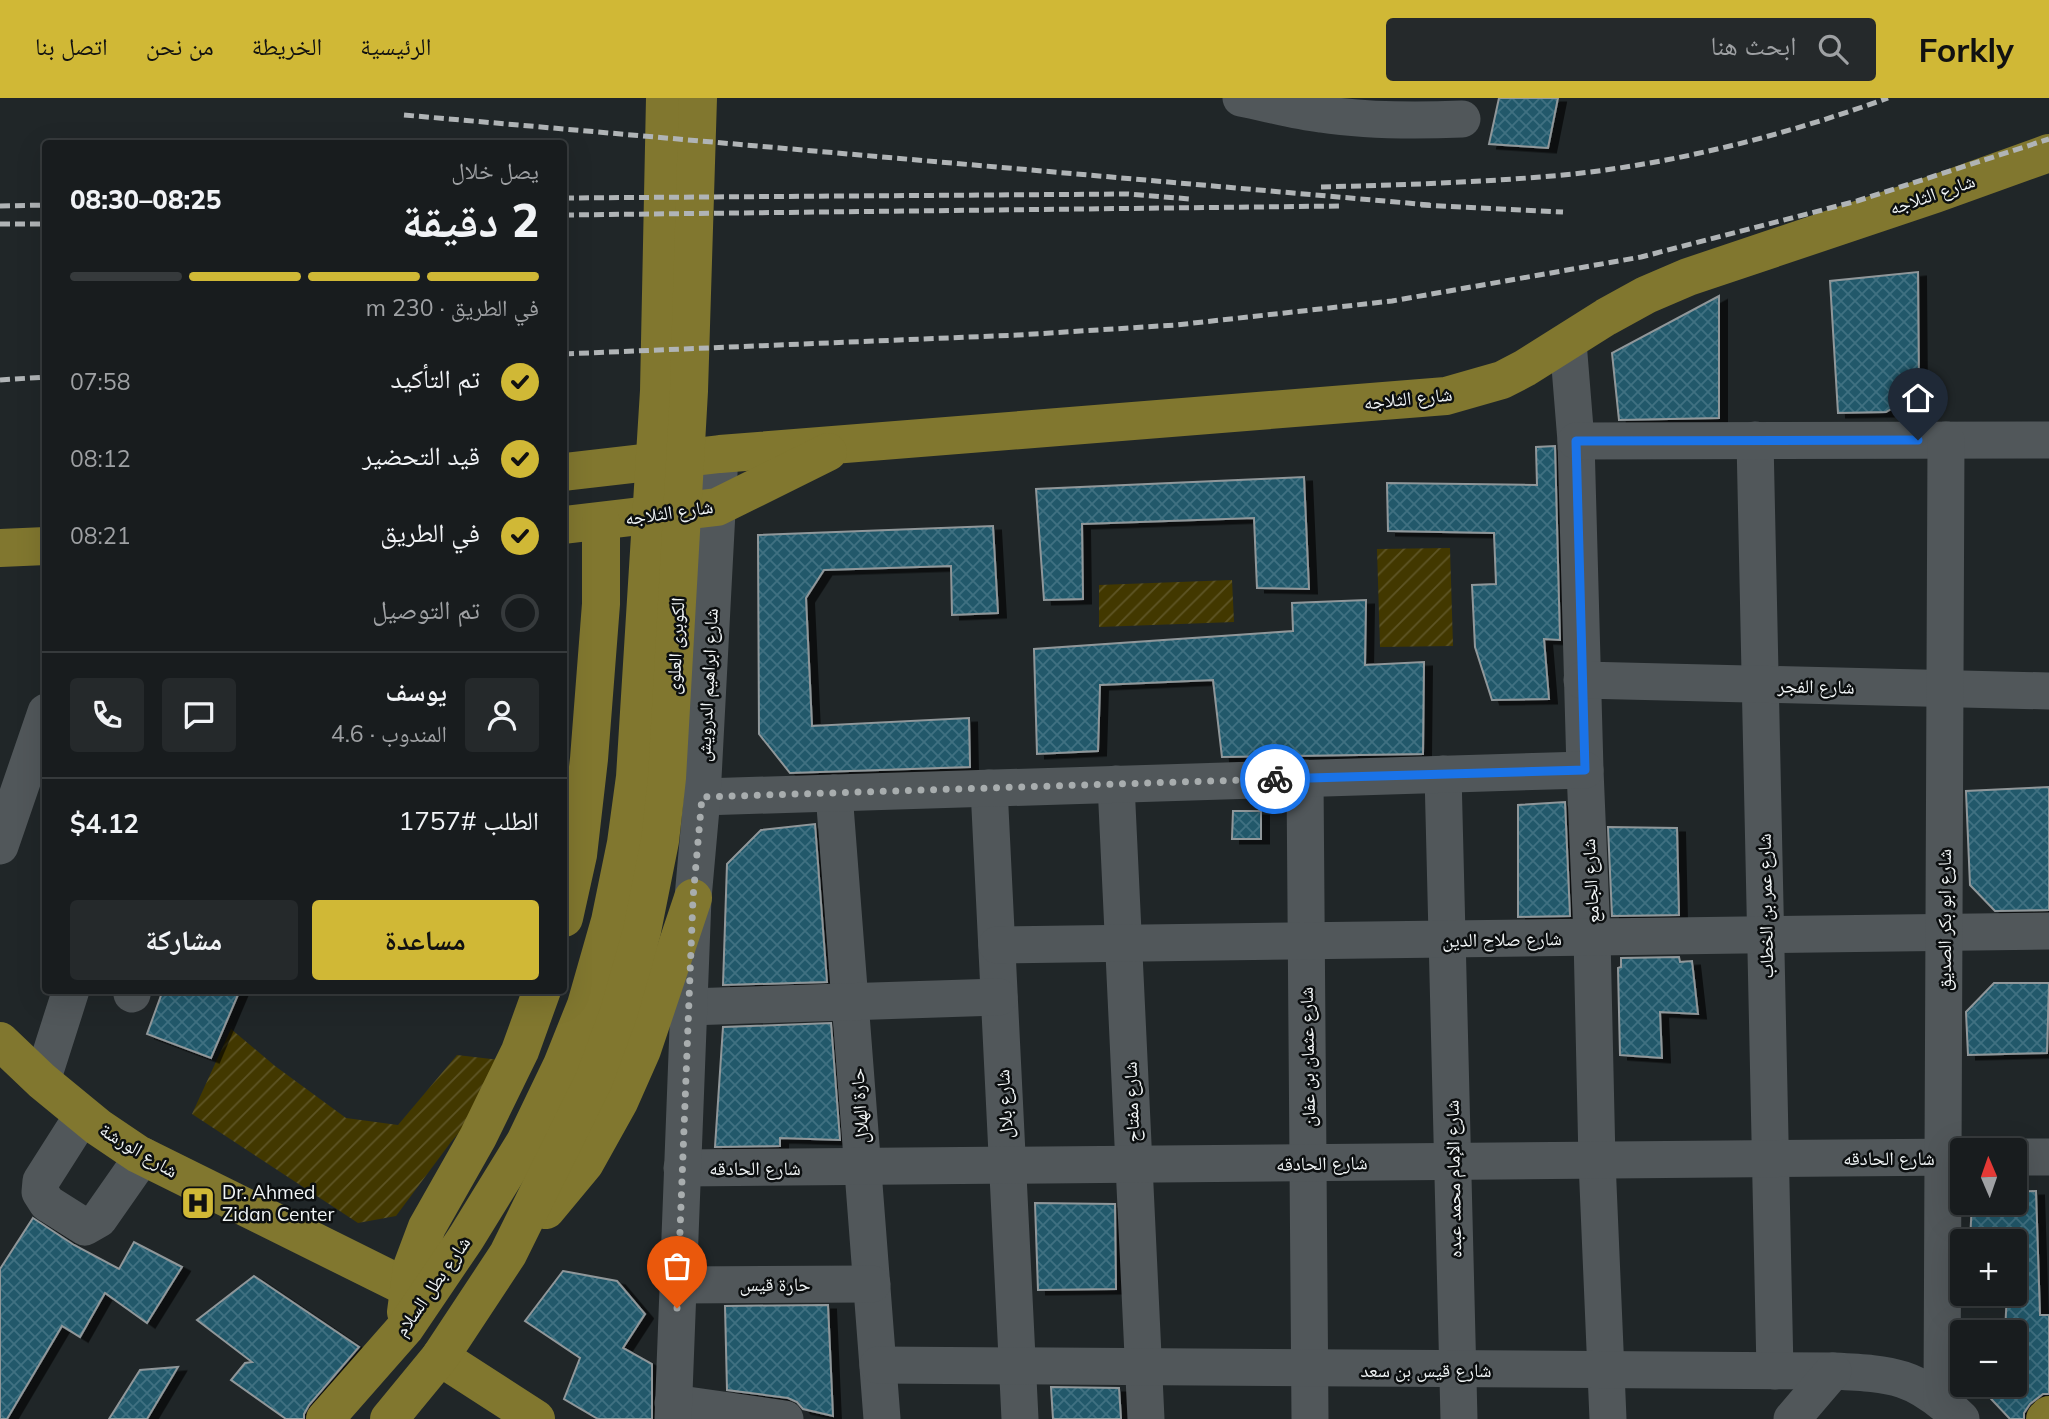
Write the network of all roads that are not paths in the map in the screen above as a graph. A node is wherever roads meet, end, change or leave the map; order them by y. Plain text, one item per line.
1 (665, 98) edge
2 (698, 98) edge
3 (1241, 98) edge
4 (1462, 119) dead end
5 (2049, 153) edge
6 (1568, 342) junction
7 (1755, 440) junction
8 (1945, 440) junction
9 (2049, 440) edge
10 (1576, 441) junction
11 (846, 444) junction
12 (720, 454) junction
13 (567, 472) edge
14 (716, 507) junction
15 (601, 522) junction
16 (567, 525) edge
17 (42, 546) edge
18 (0, 548) edge
19 (1582, 680) junction
20 (1760, 684) junction
21 (1945, 689) junction
22 (2049, 691) edge
23 (42, 724) edge
24 (1585, 770) junction
25 (1443, 774) junction
26 (1304, 778) junction
27 (1116, 784) junction
28 (989, 788) junction
29 (834, 793) junction
30 (702, 797) junction
31 (0, 846) edge
32 (693, 898) junction
33 (567, 904) edge
34 (2049, 931) edge
35 (1944, 933) junction
36 (1766, 935) junction
37 (1592, 937) junction
38 (1447, 939) junction
39 (1306, 941) junction
40 (1124, 943) junction
41 (996, 946) junction
42 (70, 994) edge
43 (541, 994) edge
44 (999, 997) junction
45 (851, 1002) junction
46 (688, 1007) junction
47 (0, 1041) edge
48 (42, 1081) junction
49 (83, 1115) junction
50 (1951, 1138) edge
51 (525, 1142) joint
52 (143, 1156) junction
53 (1950, 1157) edge
54 (2027, 1157) edge
55 (2049, 1157) edge
56 (1771, 1159) junction
57 (1453, 1161) junction
58 (1597, 1161) junction
59 (1308, 1163) junction
60 (1134, 1164) junction
61 (1007, 1166) junction
62 (863, 1167) junction
63 (682, 1168) junction
64 (1952, 1215) edge
65 (508, 1254) junction
66 (678, 1284) junction
67 (872, 1284) junction
68 (408, 1288) junction
69 (404, 1328) junction
70 (440, 1357) junction
71 (878, 1365) junction
72 (1017, 1366) junction
73 (1143, 1367) junction
74 (1310, 1369) junction
75 (1458, 1370) junction
76 (1607, 1371) junction
77 (1775, 1371) junction
78 (1833, 1371) junction
79 (1951, 1410) edge
80 (673, 1411) edge
81 (2049, 1415) edge
82 (325, 1419) edge
83 (389, 1419) edge
84 (536, 1419) edge
85 (785, 1419) edge
86 (883, 1419) edge
87 (1020, 1419) edge
88 (1146, 1419) edge
89 (1310, 1419) edge
90 (1459, 1419) edge
91 (1608, 1419) edge
92 (1792, 1419) edge
93 (2045, 1419) edge

1 - 51 main road, الكوبرى العلوى
2 - 65 main road, الكوبرى العلوى
3 - 4 street
5 - 6 main road, شارع الثلاجه
6 - 10 street, شارع الجامع
6 - 11 main road, شارع الثلاجه
7 - 8 street
7 - 10 street
7 - 20 street, شارع عمر بن الخطاب
8 - 9 street
8 - 21 street, شارع ابو بكر الصديق
10 - 19 street, شارع الجامع
11 - 12 main road, شارع الثلاجه
11 - 14 main road, شارع الثلاجه
12 - 13 main road, شارع الثلاجه
12 - 14 street, شارع ابراهيم الدرويش
14 - 15 main road, شارع الثلاجه
14 - 30 street, شارع ابراهيم الدرويش
15 - 16 main road, شارع الثلاجه
15 - 33 main road
17 - 18 main road
19 - 20 street, شارع الفجر
19 - 24 street, شارع الجامع
20 - 21 street, شارع الفجر
20 - 36 street, شارع عمر بن الخطاب
21 - 22 street, شارع الفجر
21 - 35 street, شارع ابو بكر الصديق
23 - 31 street
24 - 25 street
24 - 37 street, شارع الجامع
25 - 26 street
25 - 38 street, شارع الإمام محمد عبده
26 - 27 street
26 - 39 street, شارع عثمان بن عفان
27 - 28 street
27 - 40 street, شارع مفتاح
28 - 29 street
28 - 41 street, شارع بلال
29 - 30 street
29 - 45 street, حارة الهلال
30 - 32 street, شارع ابراهيم الدرويش
32 - 46 street, شارع ابراهيم الدرويش
32 - 65 main road
34 - 35 street, شارع صلاح الدين
35 - 36 street, شارع صلاح الدين
35 - 50 street, شارع ابو بكر الصديق
36 - 37 street, شارع صلاح الدين
36 - 56 street, شارع عمر بن الخطاب
37 - 38 street, شارع صلاح الدين
37 - 58 street, شارع الجامع
38 - 39 street, شارع صلاح الدين
38 - 57 street, شارع الإمام محمد عبده
39 - 40 street, شارع صلاح الدين
39 - 59 street, شارع عثمان بن عفان
40 - 41 street, شارع صلاح الدين
40 - 60 street, شارع مفتاح
41 - 44 street, شارع بلال
42 - 48 street
43 - 68 main road
44 - 45 street
44 - 61 street, شارع بلال
45 - 46 street
45 - 62 street, حارة الهلال
46 - 63 street, شارع ابراهيم الدرويش
47 - 48 main road, شارع الورشة
48 - 49 main road, شارع الورشة
49 - 52 main road, شارع الورشة
49 - 52 street
51 - 69 main road, شارع بطل السلام
52 - 68 main road, شارع الورشة
53 - 56 street, شارع الحادقه
54 - 55 street
56 - 58 street, شارع الحادقه
56 - 77 street, شارع عمر بن الخطاب
57 - 58 street, شارع الحادقه
57 - 59 street, شارع الحادقه
57 - 75 street, شارع الإمام محمد عبده
58 - 76 street, شارع الجامع
59 - 60 street, شارع الحادقه
59 - 74 street, شارع عثمان بن عفان
60 - 61 street, شارع الحادقه
60 - 73 street, شارع مفتاح
61 - 62 street, شارع الحادقه
61 - 72 street, شارع بلال
62 - 63 street, شارع الحادقه
62 - 67 street, حارة الهلال
63 - 66 street, شارع ابراهيم الدرويش
64 - 79 street, شارع ابو بكر الصديق
65 - 70 main road
66 - 67 street, حارة قيس
66 - 80 street, شارع ابراهيم الدرويش
67 - 71 street, حارة الهلال
68 - 69 main road
69 - 82 main road, شارع بطل السلام
70 - 83 main road
70 - 84 main road
71 - 72 street, شارع قيس بن سعد
71 - 86 street, حارة الهلال
72 - 73 street, شارع قيس بن سعد
72 - 87 street, شارع بلال
73 - 74 street, شارع قيس بن سعد
73 - 88 street, شارع مفتاح
74 - 75 street, شارع قيس بن سعد
74 - 89 street, شارع عثمان بن عفان
75 - 76 street, شارع قيس بن سعد
75 - 90 street, شارع الإمام محمد عبده
76 - 77 street, شارع قيس بن سعد
76 - 91 street, شارع الجامع
77 - 78 street, شارع قيس بن سعد
78 - 79 street, شارع قيس بن سعد
78 - 92 street
80 - 85 street
81 - 93 main road

